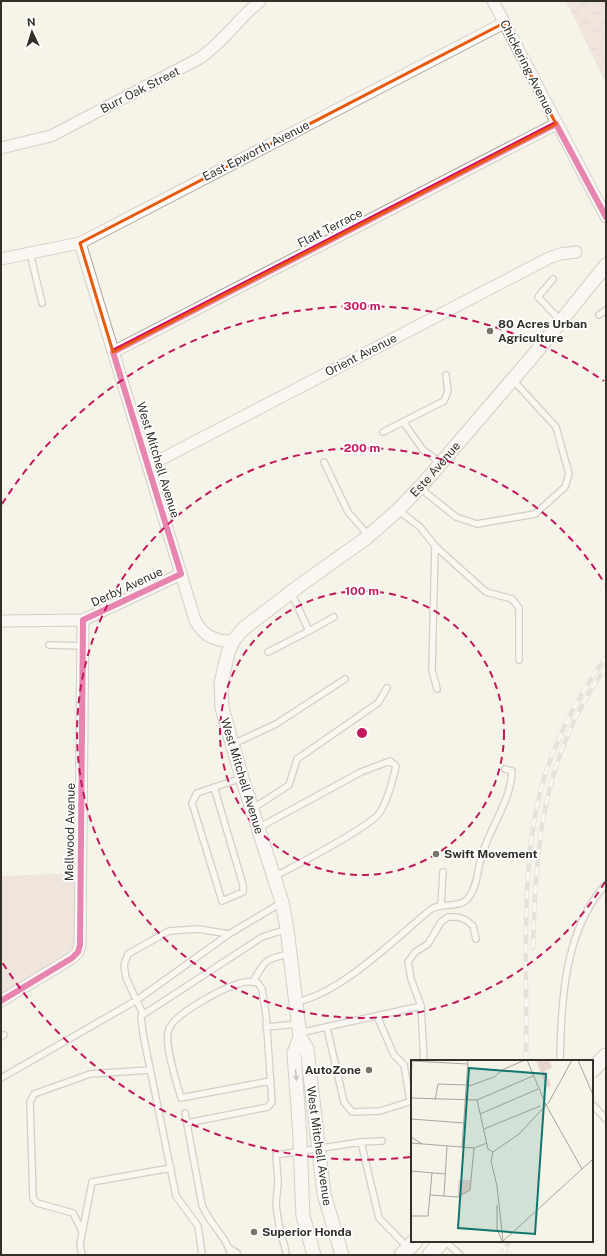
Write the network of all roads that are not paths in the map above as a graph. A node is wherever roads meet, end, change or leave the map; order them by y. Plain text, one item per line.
1 (260, 1) edge
2 (493, 1) edge
3 (504, 23) junction
4 (556, 124) junction
5 (1, 148) edge
6 (606, 217) edge
7 (80, 243) junction
8 (576, 252) dead end
9 (30, 253) junction
10 (1, 259) edge
11 (606, 265) edge
12 (553, 279) dead end
13 (42, 302) dead end
14 (606, 310) edge
15 (599, 315) dead end
16 (562, 321) junction
17 (113, 352) junction
18 (446, 375) dead end
19 (513, 380) junction
20 (404, 423) junction
21 (383, 432) dead end
22 (324, 462) dead end
23 (442, 463) junction
24 (148, 466) junction
25 (420, 488) junction
26 (398, 510) junction
27 (368, 535) junction
28 (435, 546) junction
29 (181, 574) junction
30 (291, 592) junction
31 (334, 617) dead end
32 (83, 620) junction
33 (1, 621) edge
34 (309, 631) junction
35 (233, 641) junction
36 (49, 645) dead end
37 (83, 646) junction
38 (268, 652) dead end
39 (519, 660) dead end
40 (345, 679) dead end
41 (387, 688) dead end
42 (438, 689) dead end
43 (232, 744) junction
44 (505, 769) dead end
45 (242, 778) junction
46 (214, 787) junction
47 (252, 809) junction
48 (258, 828) junction
49 (443, 872) dead end
50 (274, 878) junction
51 (606, 884) edge
52 (282, 902) junction
53 (440, 906) junction
54 (287, 929) junction
55 (229, 934) junction
56 (476, 939) dead end
57 (290, 954) junction
58 (253, 982) junction
59 (137, 1000) junction
60 (1, 1001) edge
61 (296, 1002) junction
62 (421, 1006) junction
63 (143, 1014) junction
64 (377, 1016) junction
65 (266, 1027) junction
66 (327, 1028) junction
67 (299, 1032) junction
68 (424, 1060) edge
69 (560, 1060) edge
70 (150, 1070) junction
71 (1, 1078) edge
72 (270, 1081) junction
73 (411, 1101) edge
74 (593, 1105) edge
75 (185, 1113) dead end
76 (606, 1119) edge
77 (187, 1123) junction
78 (382, 1141) dead end
79 (361, 1142) junction
80 (318, 1149) junction
81 (301, 1152) junction
82 (170, 1168) junction
83 (82, 1230) junction
84 (442, 1242) edge
85 (444, 1242) edge
86 (229, 1248) junction
87 (409, 1248) edge
88 (286, 1252) dead end
89 (237, 1253) dead end
90 (82, 1255) edge
91 (202, 1255) edge
92 (230, 1255) edge
93 (314, 1255) edge
94 (342, 1255) edge
95 (430, 1255) edge
96 (460, 1255) edge

1 - 5 street, Burr Oak Street
2 - 3 street, Chickering Avenue
3 - 4 street, Chickering Avenue
3 - 7 street, East Epworth Avenue
4 - 6 street, Chickering Avenue
4 - 17 street, Flatt Terrace
7 - 9 street, East Epworth Avenue
7 - 17 street, West Mitchell Avenue
8 - 24 street, Orient Avenue
9 - 10 street, East Epworth Avenue
9 - 13 lane
11 - 16 street, Este Avenue
12 - 16 lane
14 - 15 lane
16 - 19 street, Este Avenue
17 - 24 street, West Mitchell Avenue
18 - 20 lane
19 - 23 street, Este Avenue
19 - 25 lane
20 - 21 lane
20 - 23 lane
22 - 27 lane
23 - 25 street, Este Avenue
24 - 29 street, West Mitchell Avenue
25 - 26 street, Este Avenue
26 - 27 street, Este Avenue
26 - 28 lane
27 - 30 street, Este Avenue
28 - 39 lane
28 - 42 lane
29 - 32 street, Derby Avenue
29 - 35 street, West Mitchell Avenue
30 - 34 lane
30 - 35 street, Este Avenue
31 - 34 lane
32 - 33 street, Derby Avenue
32 - 37 street, Mellwood Avenue
34 - 38 lane
35 - 43 street, West Mitchell Avenue
36 - 37 lane
37 - 60 street, Mellwood Avenue
40 - 43 lane
41 - 47 lane
43 - 45 street, West Mitchell Avenue
44 - 53 lane
45 - 46 lane
45 - 47 street, West Mitchell Avenue
46 - 46 lane
47 - 48 street, West Mitchell Avenue
48 - 50 street, West Mitchell Avenue
48 - 50 lane
49 - 53 lane
50 - 52 street, West Mitchell Avenue
51 - 69 lane
52 - 54 street, West Mitchell Avenue
52 - 55 lane
53 - 61 lane
54 - 57 street, West Mitchell Avenue
54 - 63 lane
55 - 59 lane
55 - 59 lane
56 - 62 lane
57 - 58 lane
57 - 61 street, West Mitchell Avenue
58 - 65 lane
58 - 72 lane
59 - 63 lane
59 - 71 lane
61 - 67 street, West Mitchell Avenue
62 - 64 lane
62 - 68 lane
63 - 70 lane
64 - 66 lane
64 - 73 lane
65 - 67 lane
65 - 72 lane
66 - 67 lane
66 - 73 lane
67 - 80 street, West Mitchell Avenue
67 -> 81 street, West Mitchell Avenue
70 - 82 lane
70 - 83 lane
72 - 77 lane
74 - 76 lane
75 - 77 lane
77 - 86 lane
78 - 79 lane
79 - 80 lane
79 - 87 lane
80 - 81 lane
80 - 94 street, West Mitchell Avenue
81 - 88 lane
81 - 93 street, West Mitchell Avenue
82 - 83 lane
82 - 91 lane
83 - 90 lane
84 - 95 main road
85 - 96 lane
86 - 89 lane
86 - 92 lane

